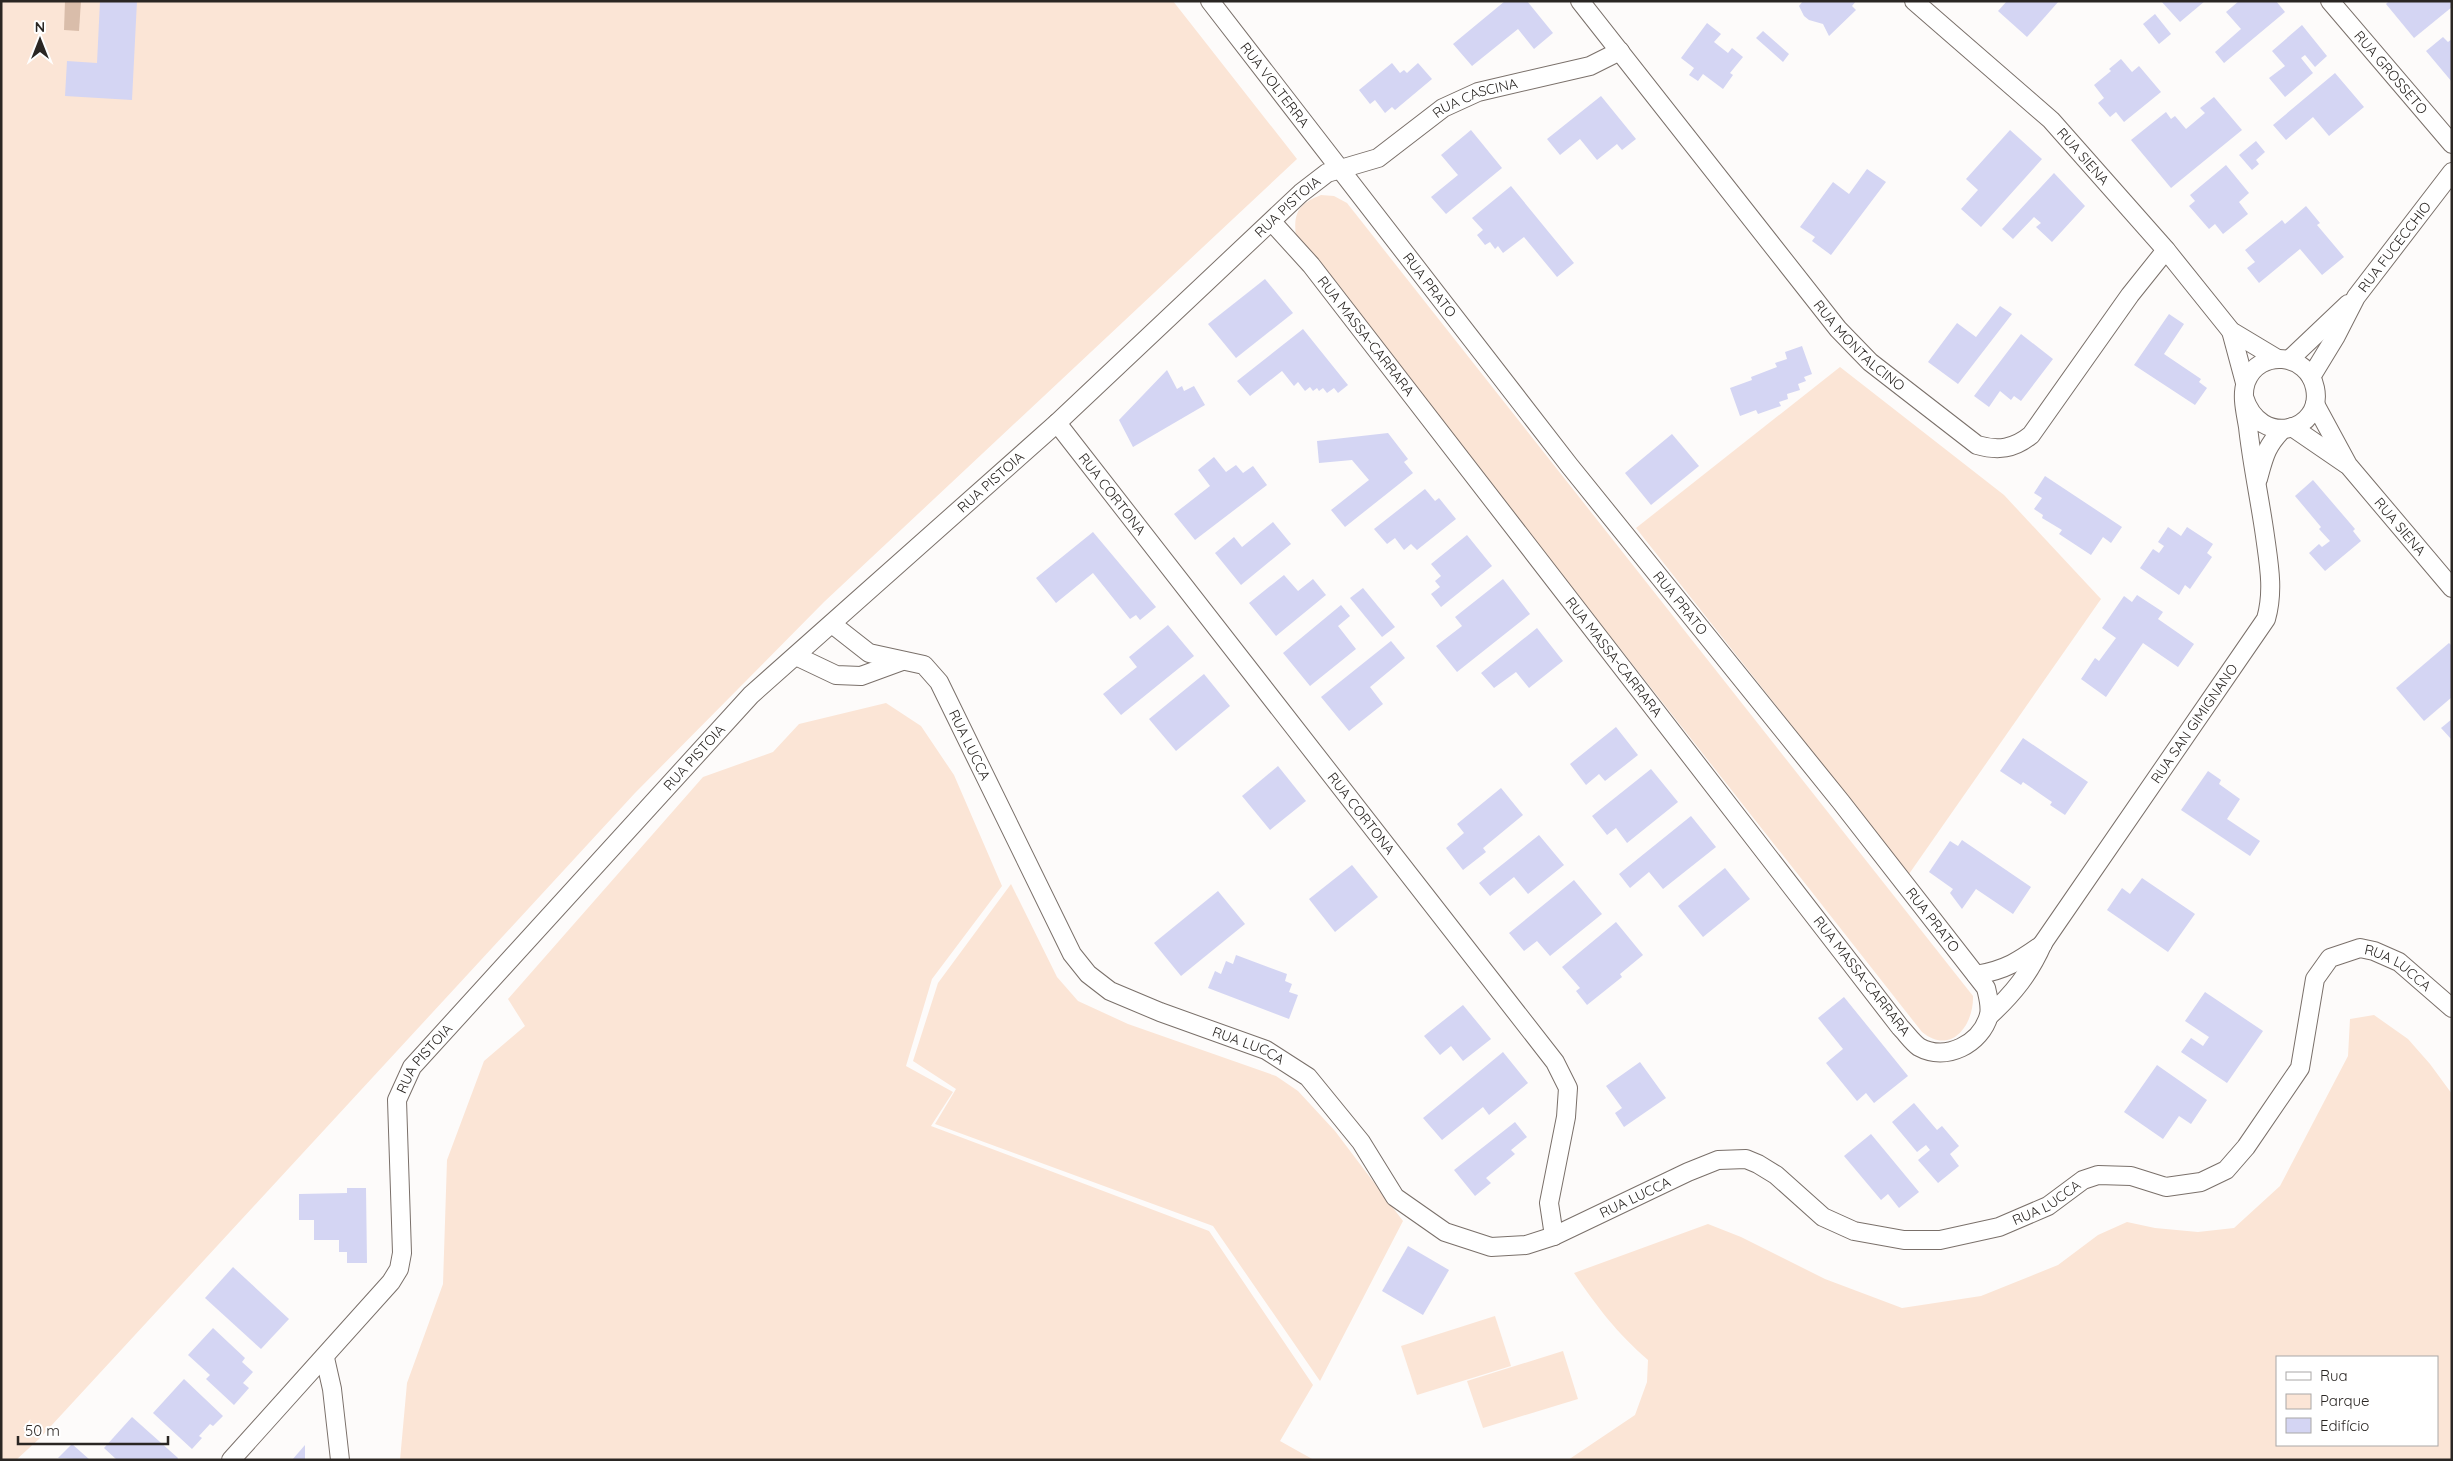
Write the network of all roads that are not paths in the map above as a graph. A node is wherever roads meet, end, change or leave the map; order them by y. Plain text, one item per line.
1 (1210, 1) edge
2 (1580, 1) edge
3 (1914, 1) edge
4 (2330, 1) edge
5 (1620, 51) junction
6 (2452, 144) edge
7 (1342, 169) junction
8 (2452, 172) edge
9 (1272, 222) junction
10 (2166, 250) junction
11 (2356, 297) junction
12 (2232, 331) junction
13 (2283, 359) junction
14 (2312, 376) junction
15 (2245, 390) junction
16 (2314, 404) junction
17 (1058, 423) junction
18 (2288, 428) junction
19 (2348, 465) junction
20 (2258, 482) junction
21 (2452, 588) edge
22 (832, 624) junction
23 (796, 656) junction
24 (905, 660) junction
25 (2043, 943) junction
26 (1976, 974) junction
27 (2452, 1008) edge
28 (1989, 1016) junction
29 (1554, 1236) junction
30 (325, 1358) junction
31 (231, 1460) edge
32 (340, 1460) edge

1 - 7 street, RUA VOLTERRA
2 - 5 street, RUA MONTALCINO
3 - 10 street, RUA SIENA
4 - 6 street, RUA GROSSETO
5 - 7 street, RUA CASCINA
5 - 10 street, RUA MONTALCINO
7 - 9 street, RUA PISTOIA
7 - 26 street, RUA PRATO
8 - 11 street, RUA FUCECCHIO
9 - 17 street, RUA PISTOIA
9 - 28 street, RUA MASSA-CARRARA
10 - 12 street, RUA SIENA
11 - 13 street, RUA FUCECCHIO
11 - 14 street, RUA FUCECCHIO
12 - 13 street, RUA SIENA
12 - 15 street, RUA SIENA
13 - 14 street
13 - 15 street
14 - 16 street
15 - 18 street
15 - 20 street, RUA SAN GIMIGNANO
16 - 18 street
16 - 19 street, RUA SIENA
17 - 22 street, RUA PISTOIA
17 - 29 street, RUA CORTONA
18 - 19 street, RUA SIENA
18 - 20 street, RUA SAN GIMIGNANO
19 - 21 street, RUA SIENA
20 - 25 street, RUA SAN GIMIGNANO
22 - 23 street, RUA PISTOIA
22 - 24 street, RUA LUCCA
23 - 24 street
23 - 30 street, RUA PISTOIA
24 - 29 street, RUA LUCCA
25 - 26 street, RUA SAN GIMIGNANO
25 - 28 street, RUA SAN GIMIGNANO
26 - 28 street, RUA PRATO
27 - 29 street, RUA LUCCA
30 - 31 street, RUA PISTOIA
30 - 32 street

